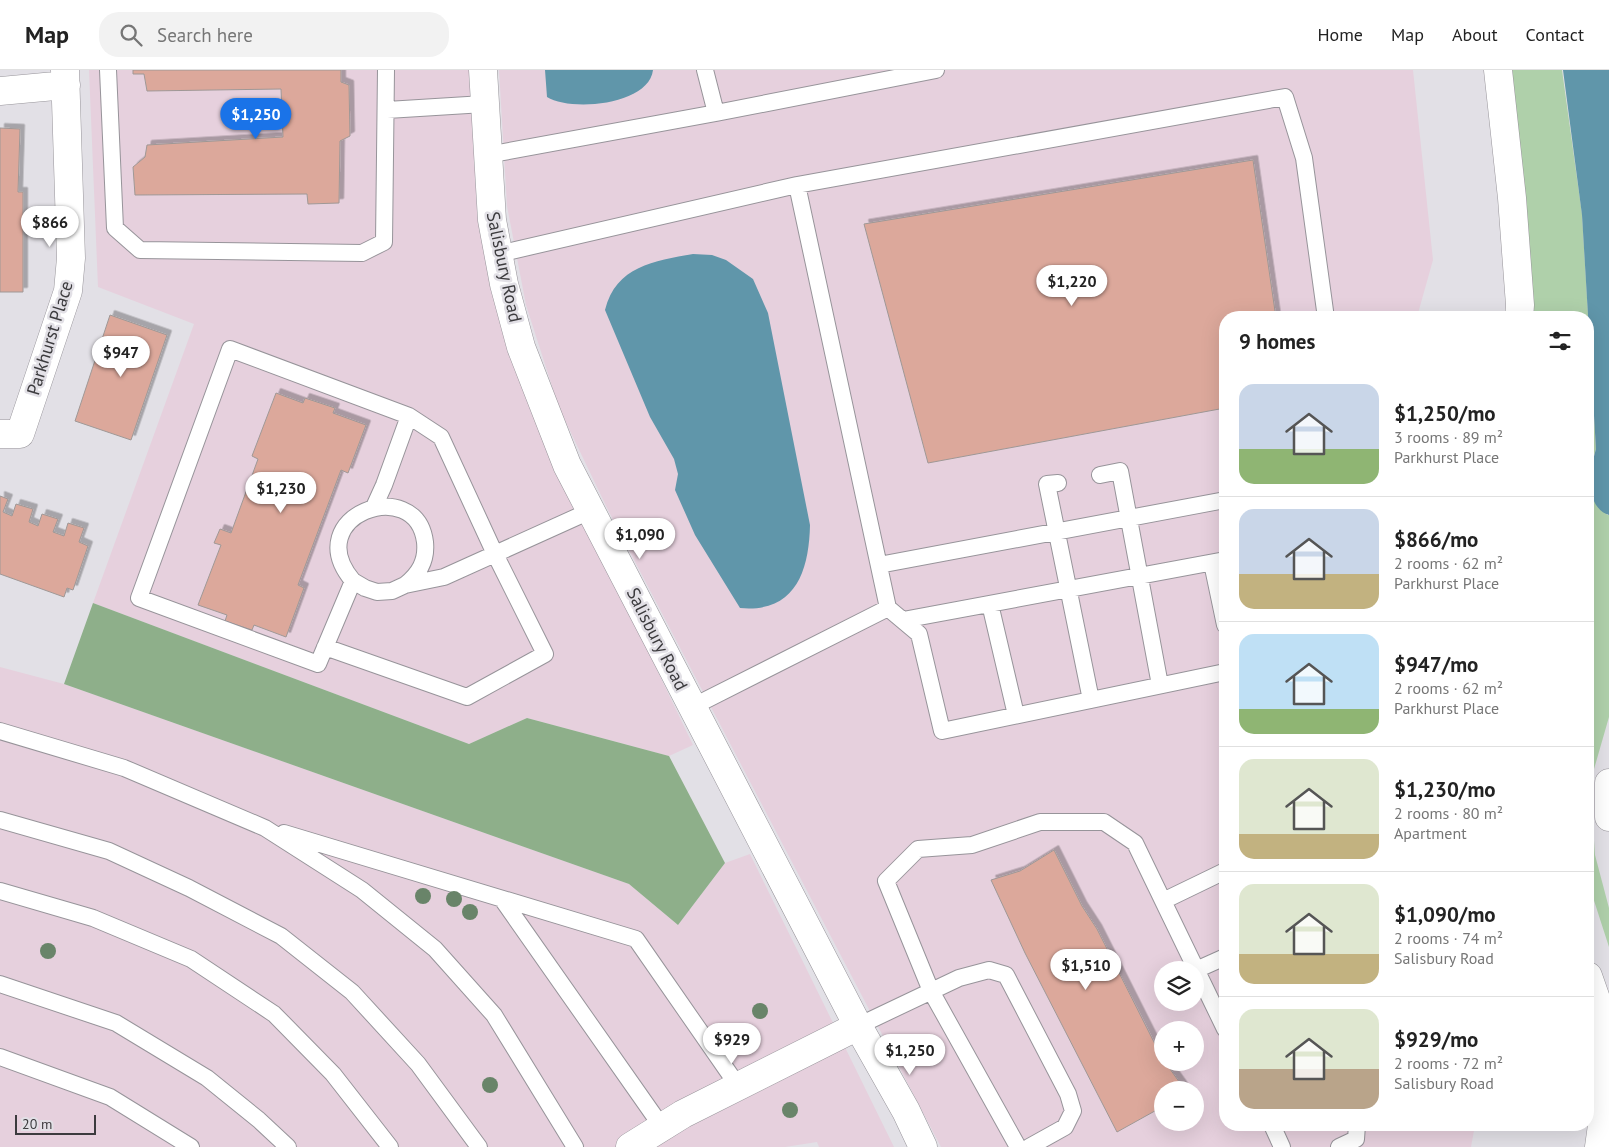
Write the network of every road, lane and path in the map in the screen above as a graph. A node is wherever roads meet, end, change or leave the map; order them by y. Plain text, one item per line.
1 (108, 70) edge
2 (386, 70) edge
3 (483, 70) edge
4 (705, 70) edge
5 (936, 70) edge
6 (1498, 70) edge
7 (66, 77) edge
8 (0, 91) edge
9 (484, 104) junction
10 (387, 110) junction
11 (716, 113) junction
12 (487, 154) junction
13 (797, 185) junction
14 (498, 254) junction
15 (1325, 311) edge
16 (1520, 311) edge
17 (408, 416) junction
18 (0, 434) edge
19 (1100, 475) dead end
20 (1058, 483) dead end
21 (1219, 501) edge
22 (374, 507) junction
23 (590, 511) junction
24 (1129, 518) junction
25 (1056, 532) junction
26 (494, 554) junction
27 (1219, 562) edge
28 (879, 565) junction
29 (1141, 576) junction
30 (353, 581) junction
31 (406, 585) junction
32 (1068, 590) junction
33 (990, 604) junction
34 (888, 608) junction
35 (903, 620) junction
36 (325, 647) junction
37 (1219, 673) edge
38 (1160, 685) junction
39 (1091, 700) junction
40 (692, 706) junction
41 (1016, 715) junction
42 (0, 731) edge
43 (1609, 783) edge
44 (1609, 817) edge
45 (0, 820) edge
46 (265, 828) junction
47 (1219, 874) edge
48 (0, 891) edge
49 (502, 899) junction
50 (1163, 901) junction
51 (1219, 960) edge
52 (1192, 961) edge
53 (1204, 966) edge
54 (0, 984) edge
55 (1204, 986) edge
56 (931, 991) junction
57 (1594, 993) edge
58 (1219, 1017) edge
59 (858, 1026) junction
60 (1606, 1026) edge
61 (0, 1057) edge
62 (738, 1086) junction
63 (662, 1127) junction
64 (1275, 1131) edge
65 (1356, 1131) edge
66 (191, 1147) edge
67 (288, 1147) edge
68 (390, 1147) edge
69 (479, 1147) edge
70 (575, 1147) edge
71 (630, 1147) edge
72 (923, 1147) edge
73 (1018, 1147) edge
74 (1029, 1147) edge
75 (1282, 1147) edge
76 (1339, 1147) edge
77 (1599, 1147) edge

1 - 10 lane
2 - 10 lane
3 - 9 main road, Salisbury Road
4 - 11 lane
5 - 11 lane
6 - 16 main road
7 - 8 main road
7 - 18 main road, Parkhurst Place
9 - 10 lane
9 - 12 main road, Salisbury Road
11 - 12 lane
12 - 14 main road, Salisbury Road
13 - 14 lane
13 - 15 lane
13 - 28 lane
14 - 23 main road, Salisbury Road
17 - 22 lane
17 - 26 lane
17 - 36 lane
19 - 24 lane
20 - 25 lane
21 - 24 lane
22 - 30 lane
22 - 31 lane
23 - 26 lane
23 - 40 main road, Salisbury Road
24 - 25 lane
24 - 29 lane
25 - 28 lane
25 - 32 lane
26 - 31 lane
26 - 36 lane
27 - 29 lane
28 - 34 lane
29 - 32 lane
29 - 38 lane
30 - 31 lane
30 - 36 lane
32 - 33 lane
32 - 39 lane
33 - 35 lane
33 - 41 lane
34 - 35 lane
34 - 40 lane
35 - 41 lane
37 - 38 lane
38 - 39 lane
39 - 41 lane
40 - 59 main road, Salisbury Road
42 - 46 lane
43 - 44 main road
45 - 69 lane
46 - 49 lane
46 - 70 lane
47 - 50 lane
48 - 68 lane
49 - 62 lane
49 - 63 lane
50 - 52 lane
50 - 56 lane
51 - 53 lane
54 - 67 lane
55 - 58 lane
56 - 59 lane
56 - 73 lane
56 - 74 lane
57 - 60 main road
59 - 62 main road
59 - 72 main road, Salisbury Road
60 - 77 main road
61 - 66 lane
62 - 63 main road
63 - 71 main road
64 - 75 lane
65 - 76 lane

